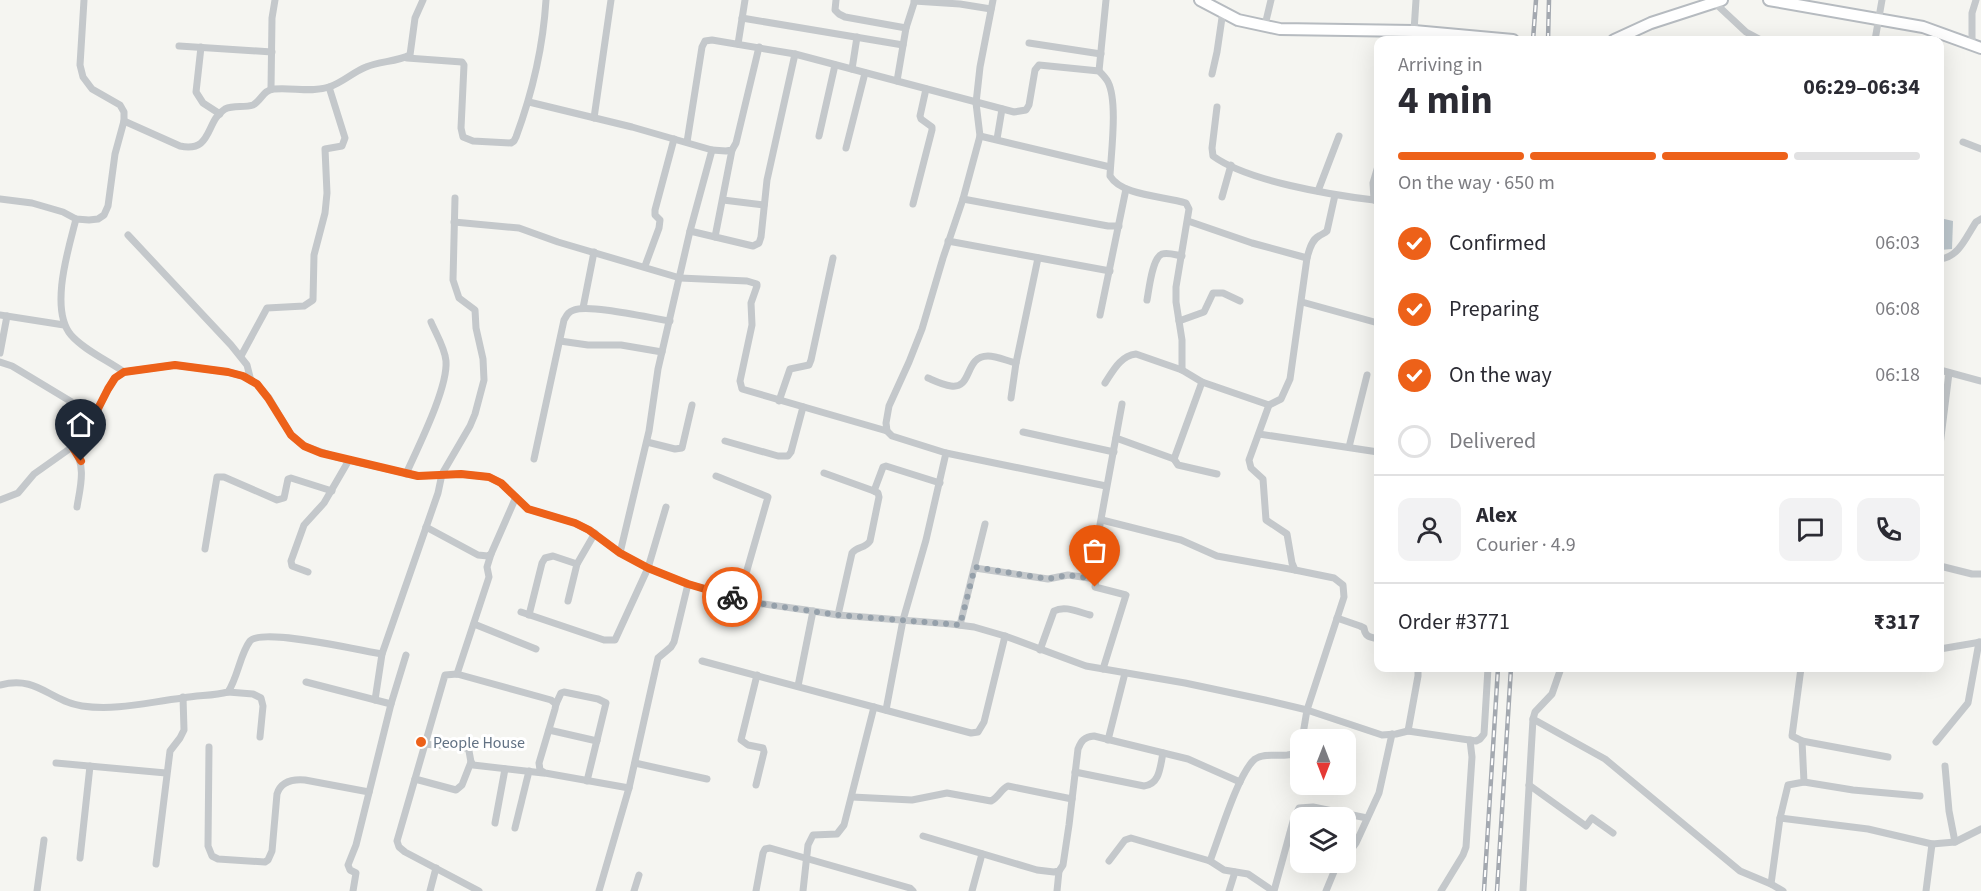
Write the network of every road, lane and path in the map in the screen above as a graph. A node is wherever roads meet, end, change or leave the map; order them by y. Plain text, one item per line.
1 (84, 0) edge
2 (275, 0) edge
3 (423, 0) edge
4 (546, 0) edge
5 (611, 0) edge
6 (745, 0) edge
7 (837, 0) edge
8 (993, 0) edge
9 (1106, 0) edge
10 (1200, 0) edge
11 (1271, 0) edge
12 (1416, 0) edge
13 (1769, 0) edge
14 (1882, 0) edge
15 (1976, 0) edge
16 (915, 1) edge
17 (1781, 1) edge
18 (958, 2) edge
19 (1718, 2) edge
20 (991, 9) junction
21 (1222, 11) junction
22 (742, 18) junction
23 (1879, 19) junction
24 (1265, 25) junction
25 (906, 28) junction
26 (1414, 31) junction
27 (1395, 36) edge
28 (1468, 36) edge
29 (1623, 36) edge
30 (1754, 36) edge
31 (1876, 36) edge
32 (857, 37) junction
33 (1029, 43) dead end
34 (738, 44) junction
35 (903, 45) junction
36 (179, 46) dead end
37 (1977, 46) edge
38 (201, 47) junction
39 (759, 47) junction
40 (272, 52) junction
41 (795, 54) junction
42 (1101, 54) junction
43 (404, 58) junction
44 (835, 65) junction
45 (852, 69) junction
46 (1099, 71) junction
47 (865, 73) junction
48 (1212, 74) dead end
49 (897, 81) junction
50 (329, 87) junction
51 (270, 89) junction
52 (926, 89) junction
53 (529, 102) junction
54 (976, 103) junction
55 (1217, 107) dead end
56 (1002, 109) junction
57 (220, 114) junction
58 (594, 118) junction
59 (124, 121) junction
60 (819, 136) dead end
61 (980, 136) junction
62 (1339, 136) dead end
63 (674, 139) junction
64 (997, 139) junction
65 (687, 141) junction
66 (1963, 142) dead end
67 (846, 148) dead end
68 (1981, 149) edge
69 (712, 150) junction
70 (732, 150) junction
71 (1231, 165) junction
72 (1110, 167) junction
73 (1126, 189) junction
74 (1318, 191) junction
75 (1335, 195) junction
76 (1222, 197) dead end
77 (455, 198) dead end
78 (0, 199) edge
79 (963, 199) junction
80 (723, 201) junction
81 (1374, 201) edge
82 (913, 204) dead end
83 (764, 205) junction
84 (76, 219) junction
85 (1981, 219) edge
86 (1188, 221) junction
87 (454, 222) junction
88 (1119, 226) junction
89 (690, 231) junction
90 (128, 235) dead end
91 (715, 237) junction
92 (948, 241) junction
93 (594, 252) junction
94 (1182, 256) junction
95 (833, 258) dead end
96 (1038, 258) junction
97 (1307, 258) junction
98 (1944, 258) edge
99 (645, 266) junction
100 (1110, 271) junction
101 (680, 278) junction
102 (1147, 300) dead end
103 (1240, 301) dead end
104 (1302, 302) junction
105 (583, 308) junction
106 (3, 315) edge
107 (1100, 315) dead end
108 (670, 321) junction
109 (1179, 321) junction
110 (431, 322) dead end
111 (1374, 322) edge
112 (64, 325) junction
113 (560, 341) junction
114 (662, 352) junction
115 (0, 353) edge
116 (241, 356) junction
117 (0, 362) edge
118 (1016, 363) junction
119 (1182, 370) junction
120 (1944, 371) edge
121 (124, 372) junction
122 (1949, 373) junction
123 (1367, 375) dead end
124 (928, 378) dead end
125 (251, 381) junction
126 (1981, 381) edge
127 (1202, 382) junction
128 (1105, 383) dead end
129 (1011, 398) dead end
130 (779, 401) junction
131 (1122, 404) dead end
132 (692, 405) dead end
133 (1269, 405) junction
134 (803, 407) junction
135 (1944, 413) edge
136 (95, 416) junction
137 (887, 431) junction
138 (1023, 432) dead end
139 (1259, 434) junction
140 (1116, 438) junction
141 (725, 441) dead end
142 (646, 442) junction
143 (1350, 447) junction
144 (73, 448) junction
145 (1374, 451) edge
146 (1113, 452) junction
147 (946, 453) junction
148 (534, 459) dead end
149 (1174, 459) junction
150 (349, 460) junction
151 (824, 473) dead end
152 (406, 474) junction
153 (441, 474) junction
154 (1217, 474) dead end
155 (716, 477) dead end
156 (940, 483) junction
157 (1107, 486) junction
158 (332, 491) junction
159 (874, 491) junction
160 (516, 497) junction
161 (0, 500) edge
162 (78, 507) dead end
163 (666, 507) dead end
164 (1102, 520) junction
165 (985, 524) dead end
166 (426, 527) junction
167 (595, 533) junction
168 (205, 549) dead end
169 (620, 553) junction
170 (491, 554) junction
171 (577, 564) junction
172 (975, 567) junction
173 (1944, 567) edge
174 (648, 568) junction
175 (1295, 570) junction
176 (308, 572) dead end
177 (1981, 574) edge
178 (1096, 579) junction
179 (688, 584) junction
180 (739, 598) junction
181 (568, 601) dead end
182 (813, 611) junction
183 (521, 612) dead end
184 (529, 615) junction
185 (838, 615) junction
186 (1090, 615) dead end
187 (1337, 618) junction
188 (903, 620) junction
189 (474, 624) junction
190 (960, 625) junction
191 (1005, 636) junction
192 (1374, 638) edge
193 (1980, 642) edge
194 (1944, 648) edge
195 (536, 649) dead end
196 (1040, 650) junction
197 (382, 654) junction
198 (406, 655) dead end
199 (702, 661) dead end
200 (1103, 669) junction
201 (1418, 672) edge
202 (1488, 672) edge
203 (1560, 672) edge
204 (1800, 672) edge
205 (1125, 673) junction
206 (457, 674) junction
207 (757, 675) junction
208 (306, 682) dead end
209 (0, 685) edge
210 (798, 686) junction
211 (228, 692) junction
212 (183, 698) junction
213 (375, 700) junction
214 (391, 704) junction
215 (556, 704) junction
216 (874, 707) junction
217 (886, 710) junction
218 (1307, 710) junction
219 (1533, 719) junction
220 (1304, 729) edge
221 (549, 730) junction
222 (1408, 731) junction
223 (1392, 734) junction
224 (260, 737) dead end
225 (1108, 740) junction
226 (1470, 740) junction
227 (597, 741) junction
228 (1802, 741) junction
229 (1936, 742) dead end
230 (424, 744) junction
231 (209, 747) dead end
232 (1163, 753) junction
233 (1290, 754) edge
234 (1888, 757) dead end
235 (471, 762) junction
236 (56, 763) dead end
237 (635, 763) junction
238 (90, 766) junction
239 (1945, 766) dead end
240 (505, 769) junction
241 (528, 771) junction
242 (1075, 772) junction
243 (166, 773) junction
244 (545, 773) junction
245 (415, 779) junction
246 (707, 779) dead end
247 (587, 781) junction
248 (1240, 782) junction
249 (1804, 782) junction
250 (756, 785) dead end
251 (1530, 785) junction
252 (629, 788) junction
253 (369, 792) junction
254 (852, 796) junction
255 (1920, 796) dead end
256 (1072, 799) junction
257 (1367, 818) junction
258 (1780, 818) junction
259 (495, 822) dead end
260 (515, 828) dead end
261 (1981, 829) edge
262 (1613, 833) dead end
263 (923, 836) dead end
264 (44, 840) dead end
265 (1955, 842) junction
266 (1356, 843) edge
267 (1932, 844) junction
268 (982, 854) junction
269 (81, 858) dead end
270 (807, 859) junction
271 (1109, 861) dead end
272 (1210, 861) junction
273 (156, 864) dead end
274 (436, 868) junction
275 (1059, 871) junction
276 (1235, 872) junction
277 (1333, 873) edge
278 (639, 875) dead end
279 (1772, 884) junction
280 (37, 891) edge
281 (353, 891) edge
282 (430, 891) edge
283 (479, 891) edge
284 (599, 891) edge
285 (634, 891) edge
286 (756, 891) edge
287 (803, 891) edge
288 (913, 891) edge
289 (972, 891) edge
290 (1057, 891) edge
291 (1229, 891) edge
292 (1274, 891) edge
293 (1326, 891) edge
294 (1441, 891) edge
295 (1523, 891) edge
296 (1783, 891) edge
297 (1926, 891) edge

1 - 59 street
2 - 40 street
3 - 43 street
4 - 53 street
5 - 58 street
6 - 22 street
7 - 25 street
8 - 20 street
9 - 42 street
10 - 21 main road
11 - 24 street
12 - 26 street
13 - 17 main road
14 - 23 street
15 - 37 street
16 - 18 street
16 - 25 street
17 - 23 main road
18 - 20 street
19 - 29 main road
19 - 30 street
20 - 54 street
21 - 24 main road
21 - 48 street
22 - 32 street
22 - 34 street
23 - 31 street
23 - 37 main road
24 - 27 main road
25 - 35 street
26 - 27 main road
26 - 28 main road
32 - 35 street
32 - 45 street
33 - 42 street
34 - 39 street
34 - 65 street
35 - 49 street
36 - 38 street
38 - 40 street
38 - 57 street
39 - 41 street
39 - 70 street
40 - 51 street
41 - 44 street
41 - 83 street
42 - 46 street
43 - 50 street
43 - 53 street
44 - 45 street
44 - 60 street
45 - 47 street
46 - 56 street
46 - 72 street
47 - 49 street
47 - 67 street
49 - 52 street
50 - 51 street
50 - 116 street
51 - 57 street
52 - 54 street
52 - 82 street
53 - 58 street
54 - 56 street
54 - 61 street
55 - 71 street
56 - 64 street
57 - 59 street
58 - 63 street
59 - 84 street
61 - 64 street
61 - 79 street
62 - 74 street
63 - 65 street
63 - 99 street
64 - 72 street
65 - 69 street
66 - 68 street
69 - 70 street
69 - 89 street
70 - 80 street
71 - 74 street
71 - 76 street
72 - 73 street
73 - 86 street
73 - 88 street
74 - 75 street
75 - 81 street
75 - 97 street
77 - 87 street
78 - 84 street
79 - 88 street
79 - 92 street
80 - 83 street
80 - 91 street
83 - 91 street
84 - 112 street
85 - 98 street
86 - 94 street
86 - 97 street
87 - 93 street
87 - 153 street
88 - 100 street
89 - 91 street
89 - 101 street
90 - 116 street
92 - 96 street
92 - 137 street
93 - 99 street
93 - 105 street
94 - 102 street
94 - 109 street
95 - 130 street
96 - 100 street
96 - 118 street
97 - 104 street
99 - 101 street
100 - 107 street
101 - 108 street
101 - 130 street
103 - 109 street
104 - 111 street
104 - 133 street
105 - 108 street
105 - 113 street
106 - 112 street
106 - 115 street
108 - 114 street
109 - 119 street
110 - 152 street
112 - 121 street
113 - 114 street
113 - 148 street
114 - 142 street
116 - 125 street
117 - 136 street
118 - 124 street
118 - 129 street
119 - 127 street
119 - 128 street
120 - 122 street
121 - 125 street
121 - 136 street
122 - 126 street
122 - 135 street
123 - 143 street
125 - 150 street
127 - 133 street
127 - 149 street
130 - 134 street
131 - 140 street
132 - 142 street
133 - 139 street
134 - 137 street
134 - 141 street
136 - 144 street
137 - 147 street
138 - 146 street
139 - 143 street
139 - 175 street
140 - 146 street
140 - 149 street
142 - 169 street
143 - 145 street
144 - 161 street
144 - 162 street
146 - 157 street
147 - 156 street
147 - 157 street
149 - 154 street
150 - 152 street
150 - 158 street
151 - 159 street
152 - 153 street
153 - 160 street
153 - 166 street
155 - 180 street
156 - 159 street
156 - 188 street
157 - 164 street
158 - 168 street
158 - 176 street
159 - 185 street
160 - 167 street
160 - 170 street
163 - 174 street
164 - 175 street
164 - 178 street
165 - 172 street
166 - 170 street
166 - 197 street
167 - 169 street
167 - 171 street
169 - 174 street
170 - 189 street
171 - 181 street
171 - 184 street
172 - 178 street
172 - 190 street
173 - 177 street
174 - 179 street
174 - 184 street
175 - 187 street
178 - 200 street
179 - 180 street
179 - 237 street
180 - 182 street
182 - 185 street
182 - 210 street
183 - 184 street
185 - 188 street
186 - 196 street
187 - 192 street
187 - 218 street
188 - 190 street
188 - 217 street
189 - 195 street
189 - 206 street
190 - 191 street
191 - 196 street
191 - 217 street
193 - 194 street
193 - 229 street
196 - 200 street
197 - 211 street
197 - 213 street
198 - 214 street
199 - 207 street
200 - 205 street
201 - 222 street
202 - 226 street
203 - 219 street
204 - 228 street
205 - 218 street
205 - 225 street
206 - 215 street
206 - 230 street
207 - 210 street
207 - 250 street
208 - 213 street
209 - 212 street
210 - 216 street
211 - 212 street
211 - 224 street
212 - 243 street
213 - 214 street
214 - 253 street
215 - 221 street
215 - 227 street
216 - 217 street
216 - 254 street
218 - 220 street
218 - 223 street
219 - 251 street
219 - 279 street
221 - 227 street
221 - 244 street
222 - 223 street
222 - 226 street
223 - 257 street
225 - 232 street
225 - 242 street
226 - 294 street
227 - 247 street
228 - 234 street
228 - 249 street
230 - 235 street
230 - 245 street
231 - 253 street
232 - 242 street
232 - 248 street
233 - 248 street
235 - 240 street
235 - 245 street
236 - 238 street
237 - 246 street
237 - 252 street
238 - 243 street
238 - 269 street
239 - 265 street
240 - 241 street
240 - 259 street
241 - 244 street
241 - 260 street
242 - 256 street
243 - 273 street
244 - 247 street
245 - 274 street
247 - 252 street
248 - 272 street
249 - 255 street
249 - 258 street
251 - 262 street
251 - 295 street
252 - 284 street
253 - 281 street
254 - 256 street
254 - 270 street
256 - 275 street
257 - 266 street
257 - 292 street
258 - 267 street
258 - 279 street
261 - 265 street
263 - 268 street
264 - 280 street
265 - 267 street
267 - 297 street
268 - 275 street
268 - 289 street
270 - 286 street
270 - 287 street
270 - 288 street
271 - 272 street
272 - 276 street
274 - 282 street
274 - 283 street
275 - 290 street
276 - 291 street
276 - 292 street
277 - 293 street
278 - 285 street
279 - 296 street

